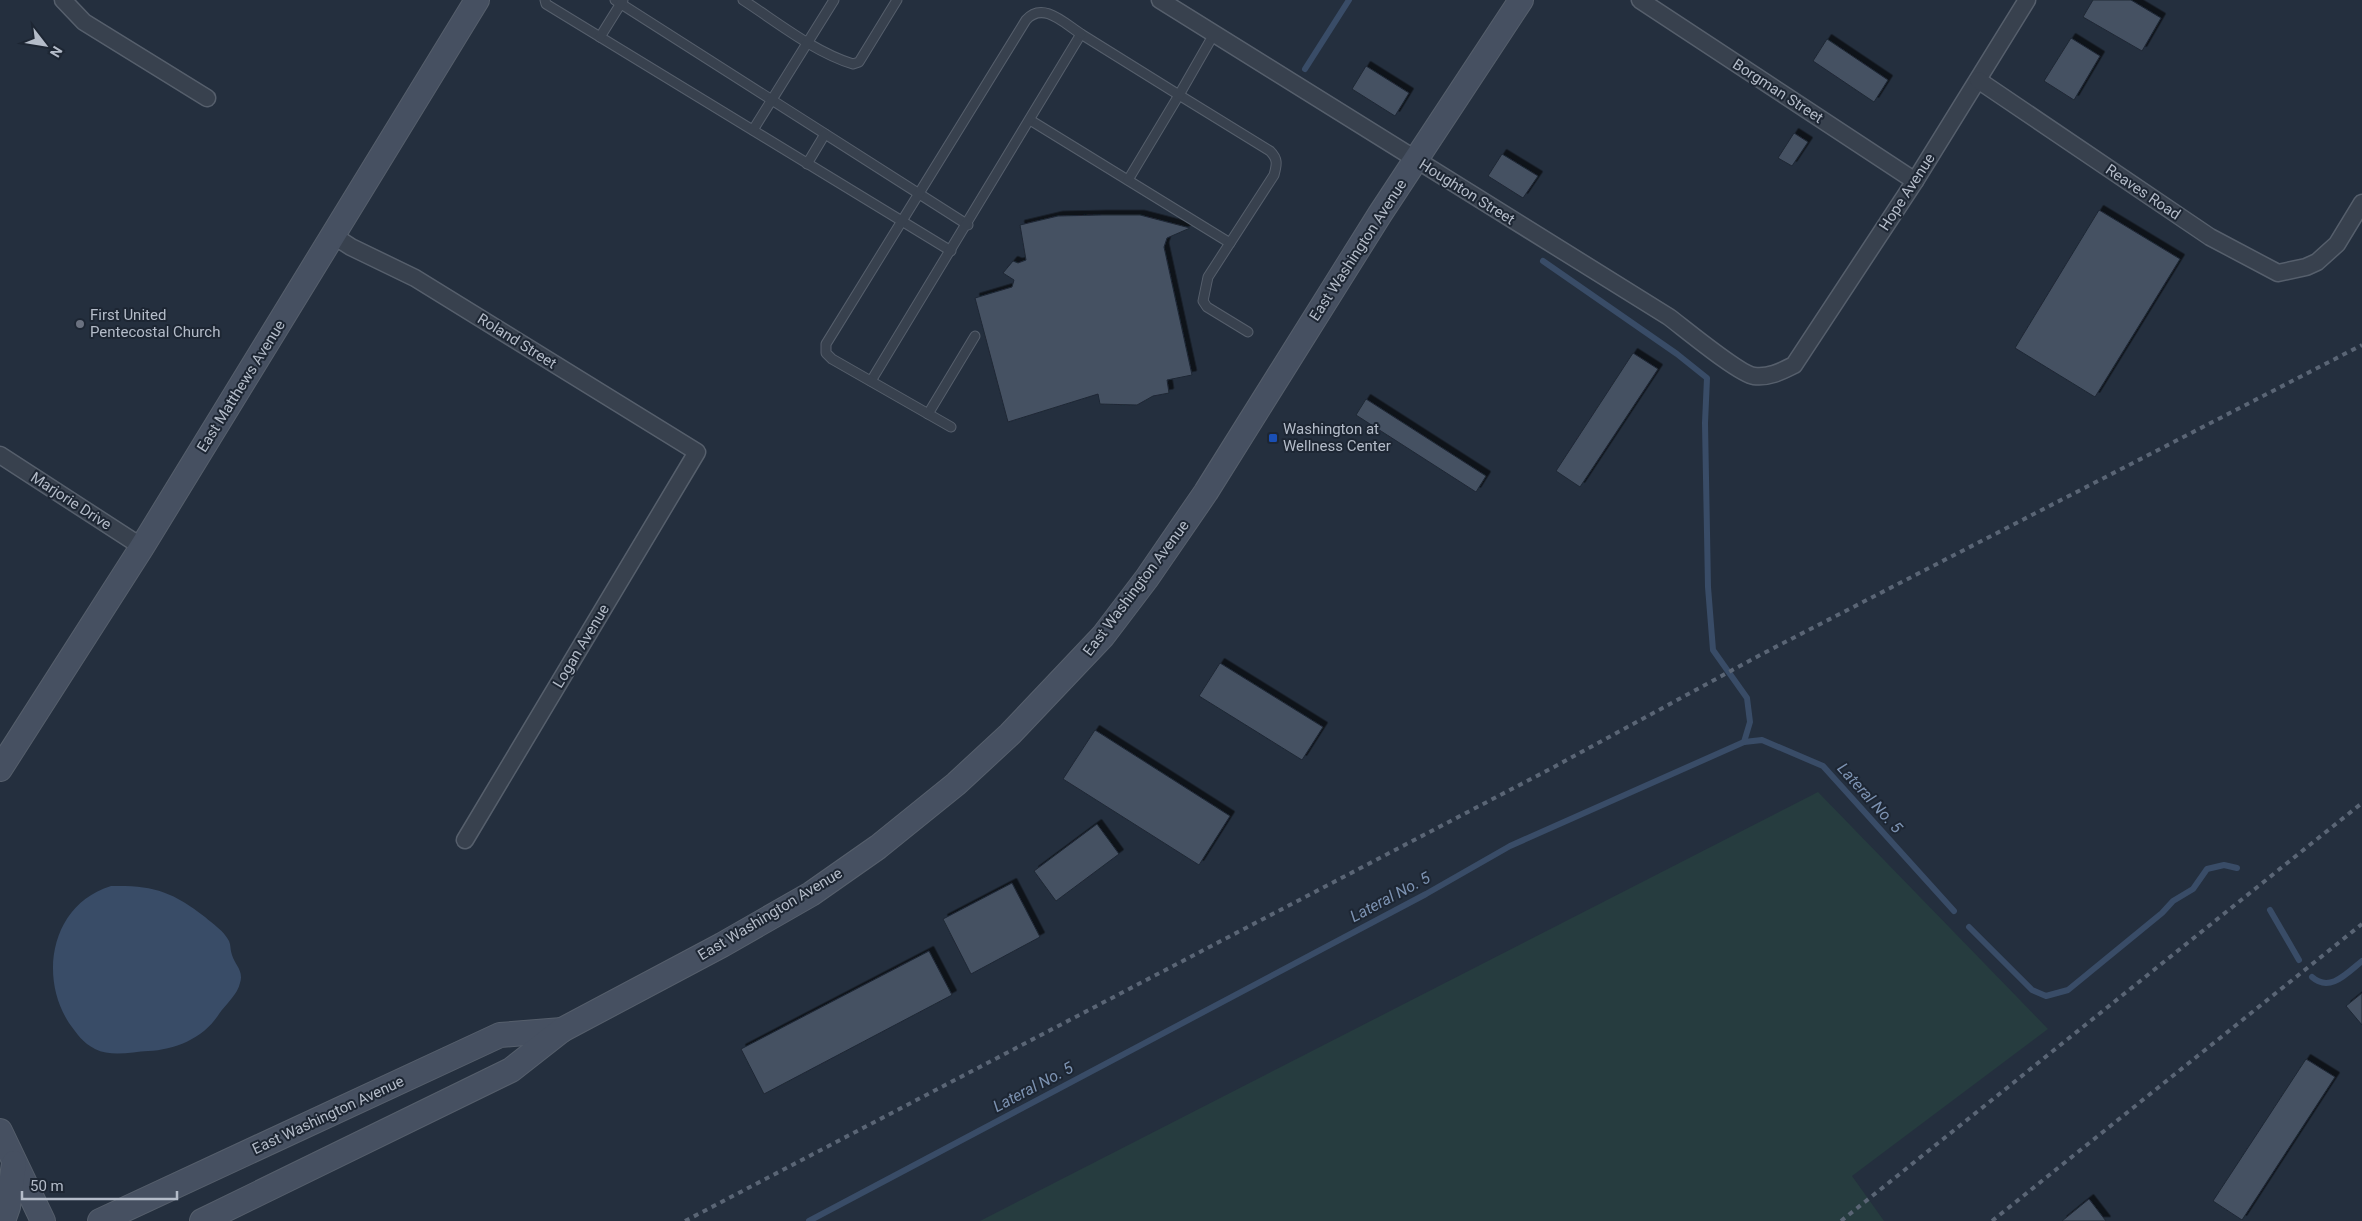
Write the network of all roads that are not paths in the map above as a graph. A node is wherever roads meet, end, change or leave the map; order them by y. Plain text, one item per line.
1 (63, 0) edge
2 (477, 0) edge
3 (545, 0) edge
4 (743, 0) edge
5 (834, 0) edge
6 (897, 0) edge
7 (1160, 0) edge
8 (1521, 0) edge
9 (1640, 0) edge
10 (2027, 0) edge
11 (620, 1) edge
12 (1081, 34) junction
13 (1214, 34) junction
14 (600, 37) junction
15 (808, 42) junction
16 (1978, 80) junction
17 (1179, 95) junction
18 (207, 98) dead end
19 (771, 100) junction
20 (1030, 120) junction
21 (753, 130) junction
22 (825, 134) junction
23 (1416, 160) junction
24 (807, 164) junction
25 (1128, 180) junction
26 (1915, 182) junction
27 (918, 193) junction
28 (2362, 203) edge
29 (902, 221) junction
30 (968, 225) junction
31 (334, 236) junction
32 (1230, 243) junction
33 (951, 251) junction
34 (1248, 332) dead end
35 (975, 336) dead end
36 (1776, 374) joint
37 (871, 381) junction
38 (928, 414) junction
39 (951, 427) dead end
40 (697, 452) joint
41 (0, 455) edge
42 (142, 547) junction
43 (0, 769) edge
44 (465, 840) dead end
45 (562, 1030) junction
46 (0, 1131) edge
47 (14, 1164) junction
48 (3, 1221) edge
49 (43, 1221) edge
50 (100, 1221) edge
51 (202, 1221) edge

1 - 18 street
2 - 31 street, East Matthews Avenue
3 - 14 lane
4 - 15 lane
5 - 15 lane
6 - 15 lane
7 - 13 street, Houghton Street
8 - 23 street, East Washington Avenue
9 - 26 street, Borgman Street
10 - 16 street, Hope Avenue
11 - 14 lane
11 - 19 lane
12 - 17 lane
12 - 20 lane
12 - 27 lane
13 - 17 lane
13 - 23 street, Houghton Street
14 - 21 lane
15 - 19 lane
16 - 26 street, Hope Avenue
16 - 28 street, Reaves Road
17 - 25 lane
17 - 32 lane
19 - 21 lane
19 - 22 lane
20 - 25 lane
20 - 30 lane
21 - 24 lane
22 - 24 lane
22 - 27 lane
23 - 36 street, Houghton Street
23 - 45 street, East Washington Avenue
24 - 29 lane
25 - 32 lane
26 - 36 street, Hope Avenue
27 - 29 lane
27 - 30 lane
29 - 33 lane
29 - 37 lane
30 - 33 lane
31 - 40 street, Roland Street
31 - 42 street, East Matthews Avenue
32 - 34 lane
33 - 37 lane
35 - 38 lane
37 - 38 lane
38 - 39 lane
40 - 44 street, Logan Avenue
41 - 42 street, Marjorie Drive
42 - 43 street, East Matthews Avenue
45 - 50 street, East Washington Avenue
45 - 51 street, East Washington Avenue
46 - 47 street
47 - 48 street
47 - 49 street

